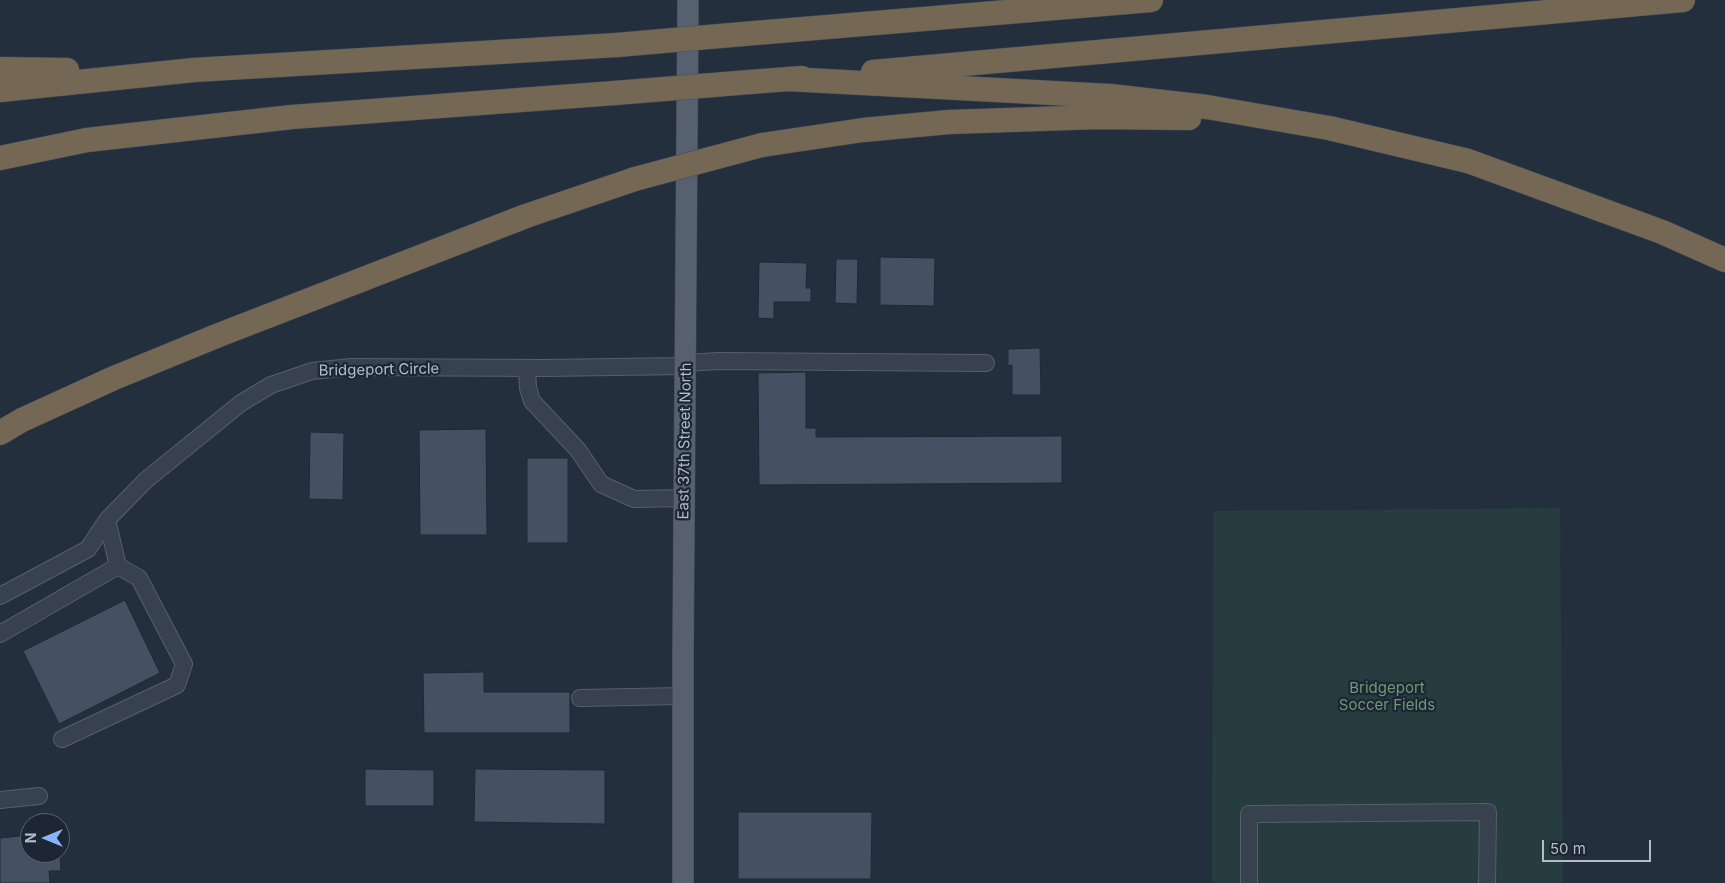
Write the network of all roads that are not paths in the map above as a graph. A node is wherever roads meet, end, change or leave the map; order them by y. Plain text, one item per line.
1 (688, 0) edge
2 (1151, 0) edge
3 (1683, 0) edge
4 (0, 69) edge
5 (194, 70) junction
6 (787, 79) junction
7 (0, 90) edge
8 (1266, 117) junction
9 (0, 158) edge
10 (1725, 260) edge
11 (686, 364) junction
12 (986, 364) dead end
13 (527, 368) junction
14 (0, 432) edge
15 (684, 498) junction
16 (112, 514) junction
17 (118, 566) junction
18 (0, 596) edge
19 (0, 634) edge
20 (683, 696) junction
21 (580, 698) dead end
22 (62, 739) dead end
23 (39, 796) dead end
24 (0, 800) edge
25 (683, 883) edge
26 (1249, 883) edge
27 (1487, 883) edge

1 - 11 main road, East 37th Street North
2 - 5 highway, bridge
3 - 6 highway
4 - 5 highway
5 - 7 highway
6 - 8 highway
6 - 9 highway, bridge
8 - 10 highway
8 - 14 highway, bridge
11 - 12 street, Bridgeport Circle
11 - 13 street, Bridgeport Circle
11 - 15 main road, East 37th Street North
13 - 15 street
13 - 16 street, Bridgeport Circle
15 - 20 main road, East 37th Street North
16 - 17 street
16 - 18 street, Bridgeport Circle
17 - 19 street
17 - 22 street
20 - 21 street
20 - 25 main road, East 37th Street North
23 - 24 street
26 - 27 street

